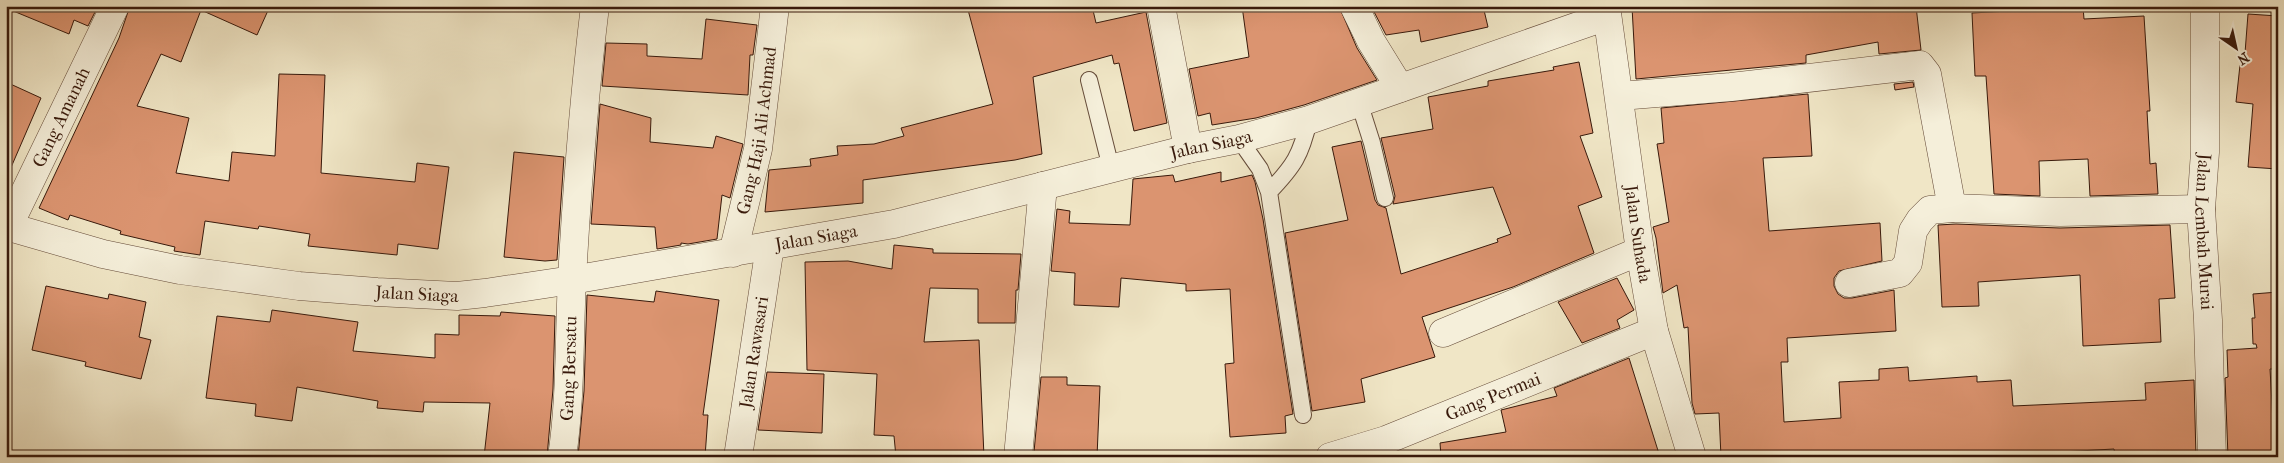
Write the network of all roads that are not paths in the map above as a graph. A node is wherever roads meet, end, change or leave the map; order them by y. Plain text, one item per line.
1 (115, 6) edge
2 (595, 6) edge
3 (775, 6) edge
4 (1161, 6) edge
5 (1354, 6) edge
6 (2205, 6) edge
7 (1606, 11) edge
8 (1089, 80) dead end
9 (1400, 88) junction
10 (1620, 96) junction
11 (1359, 102) junction
12 (1309, 120) junction
13 (1239, 139) junction
14 (1188, 149) junction
15 (1111, 168) junction
16 (1043, 186) junction
17 (1269, 192) junction
18 (1385, 198) dead end
19 (1952, 208) junction
20 (2201, 209) junction
21 (7, 227) edge
22 (770, 246) junction
23 (1640, 251) junction
24 (733, 253) junction
25 (572, 280) junction
26 (1849, 283) dead end
27 (1654, 331) junction
28 (1443, 333) dead end
29 (1303, 415) dead end
30 (1388, 448) edge
31 (562, 457) edge
32 (738, 457) edge
33 (1018, 457) edge
34 (1330, 457) edge
35 (1692, 457) edge
36 (2212, 457) edge

1 - 21 street, Gang Amanah
2 - 25 street, Gang Bersatu
3 - 24 street, Gang Haji Ali Achmad
4 - 14 street
5 - 9 street
6 - 20 street, Jalan Lembah Murai
7 - 9 street, Jalan Siaga
7 - 10 street, Jalan Suhada
8 - 15 lane
9 - 11 street, Jalan Siaga
10 - 19 street
10 - 23 street, Jalan Suhada
11 - 12 street, Jalan Siaga
11 - 18 lane
12 - 13 street, Jalan Siaga
12 - 17 lane
13 - 14 street, Jalan Siaga
13 - 17 lane
14 - 15 street, Jalan Siaga
15 - 16 street, Jalan Siaga
16 - 22 street, Jalan Siaga
16 - 33 street
17 - 29 lane
19 - 20 street
19 - 26 street
20 - 36 street, Jalan Lembah Murai
21 - 25 street, Jalan Siaga
22 - 24 street, Jalan Siaga
22 - 32 street, Jalan Rawasari
23 - 27 street, Jalan Suhada
23 - 28 street
24 - 25 street, Jalan Siaga
25 - 31 street, Gang Bersatu
27 - 30 street, Gang Permai
27 - 35 street, Jalan Suhada
30 - 34 street, Gang Permai

